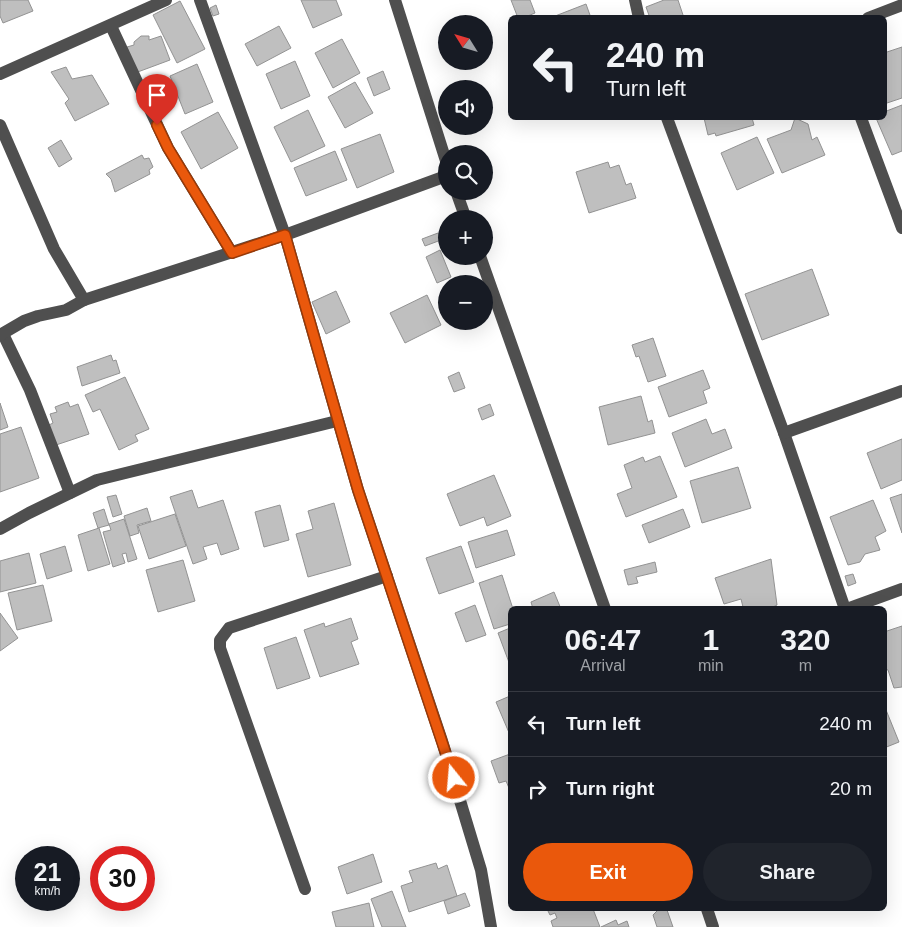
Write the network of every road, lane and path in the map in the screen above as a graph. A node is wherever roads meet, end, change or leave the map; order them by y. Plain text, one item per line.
1 (166, 0) edge
2 (200, 0) edge
3 (395, 0) edge
4 (634, 0) edge
5 (902, 5) edge
6 (638, 15) edge
7 (876, 15) edge
8 (111, 26) junction
9 (0, 74) edge
10 (668, 120) edge
11 (862, 120) edge
12 (0, 125) edge
13 (441, 145) edge
14 (438, 179) edge
15 (897, 199) edge
16 (902, 228) edge
17 (285, 235) junction
18 (232, 253) junction
19 (483, 265) edge
20 (84, 300) junction
21 (2, 335) edge
22 (902, 391) edge
23 (337, 420) junction
24 (784, 433) junction
25 (70, 493) junction
26 (0, 529) edge
27 (387, 576) junction
28 (902, 589) edge
29 (604, 606) edge
30 (845, 606) edge
31 (854, 606) edge
32 (305, 889) dead end
33 (707, 911) edge
34 (491, 927) edge
35 (713, 927) edge

1 - 8 street
2 - 17 street
3 - 13 street
4 - 6 street
5 - 7 street
8 - 9 street
8 - 18 street
10 - 24 street
11 - 15 street
12 - 20 street
14 - 17 street
15 - 16 street
17 - 18 street
17 - 23 street
18 - 20 street
19 - 29 street
20 - 21 street
21 - 25 street
22 - 24 street
23 - 25 street
23 - 27 street
24 - 30 street
25 - 26 street
27 - 32 street
27 - 34 street
28 - 31 street
33 - 35 street

